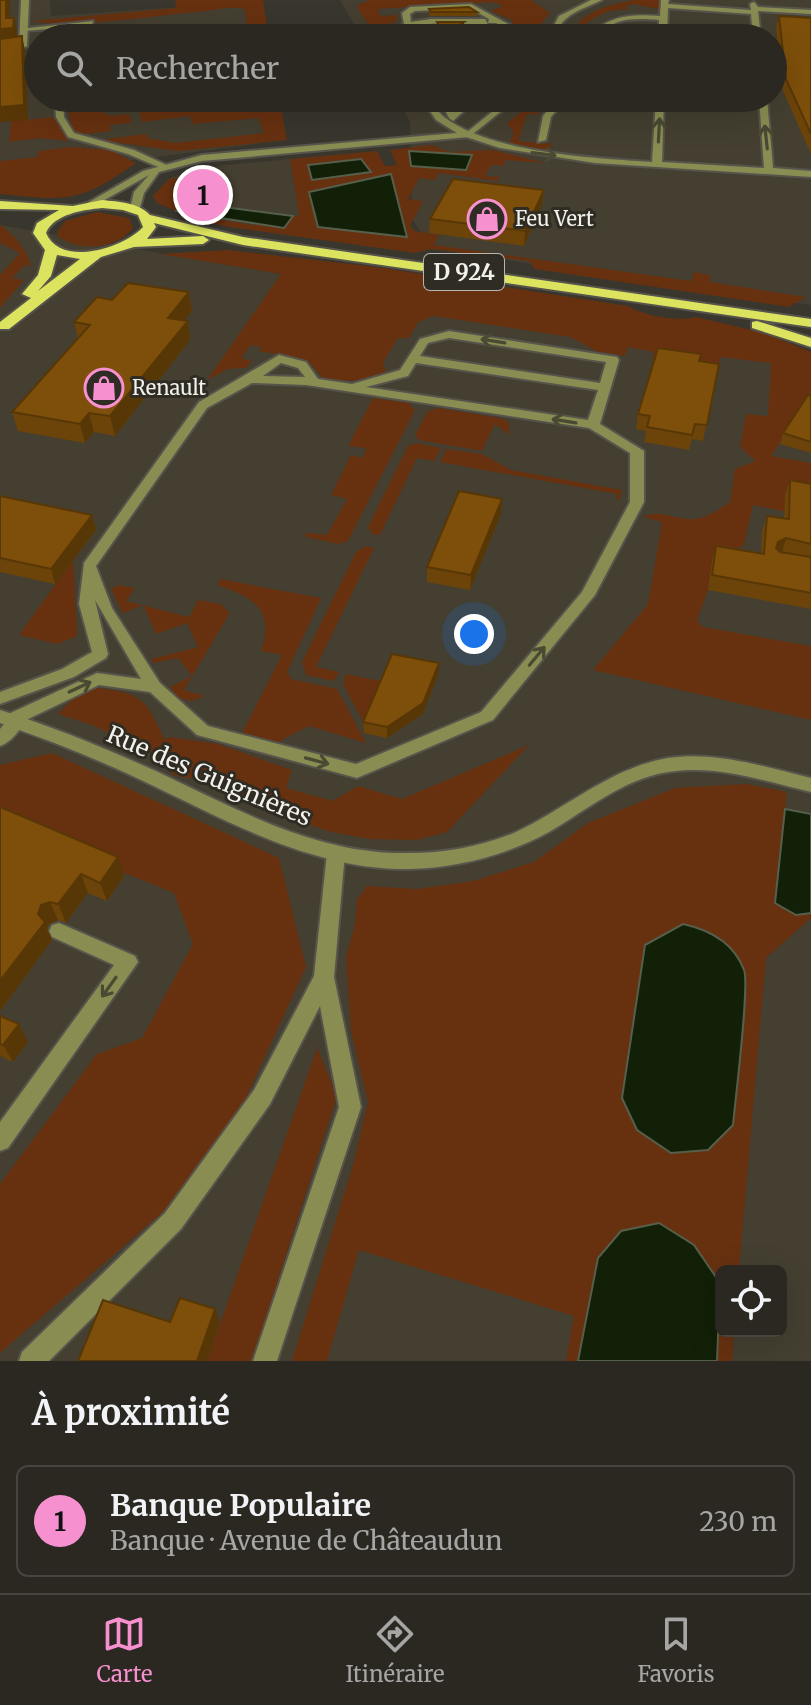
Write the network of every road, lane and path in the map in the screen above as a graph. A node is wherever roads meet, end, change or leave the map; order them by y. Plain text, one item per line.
1 (25, 0) edge
2 (598, 0) edge
3 (665, 3) edge
4 (754, 7) edge
5 (811, 12) edge
6 (663, 18) junction
7 (485, 19) junction
8 (24, 24) edge
9 (408, 24) edge
10 (421, 24) edge
11 (478, 24) edge
12 (485, 24) edge
13 (503, 24) edge
14 (555, 24) edge
15 (610, 24) edge
16 (663, 24) edge
17 (24, 29) edge
18 (12, 47) edge
19 (60, 112) edge
20 (435, 112) edge
21 (450, 112) edge
22 (454, 112) edge
23 (458, 112) edge
24 (496, 112) edge
25 (551, 112) edge
26 (659, 112) edge
27 (764, 112) edge
28 (453, 118) junction
29 (469, 134) junction
30 (541, 140) dead end
31 (657, 163) junction
32 (166, 167) junction
33 (769, 171) junction
34 (811, 174) edge
35 (0, 205) edge
36 (83, 206) junction
37 (135, 209) junction
38 (0, 213) edge
39 (148, 218) junction
40 (29, 224) junction
41 (243, 241) junction
42 (135, 243) junction
43 (52, 248) junction
44 (99, 254) junction
45 (684, 304) junction
46 (811, 323) edge
47 (2, 328) edge
48 (811, 343) edge
49 (413, 359) junction
50 (348, 387) junction
51 (605, 387) junction
52 (593, 425) junction
53 (89, 566) junction
54 (154, 687) junction
55 (0, 698) edge
56 (9, 719) edge
57 (0, 740) edge
58 (811, 785) edge
59 (336, 853) junction
60 (59, 931) edge
61 (324, 977) junction
62 (0, 1140) edge
63 (31, 1361) edge
64 (265, 1361) edge

1 - 8 street
2 - 14 street
3 - 4 street
3 - 6 street
4 - 5 street
6 - 15 street
6 - 16 street
7 - 9 street
7 - 10 street
7 - 11 street
7 - 12 street
7 - 13 street
17 - 18 street
19 - 32 street
20 - 29 street
21 - 28 street
22 - 28 street
23 - 28 street
24 - 29 street
25 - 30 street
31 -> 26 street
33 -> 27 street
28 - 29 street
29 -> 31 street
29 - 32 street
31 - 33 street
32 - 36 street
32 - 37 street
33 - 34 street
35 - 36 main road, D 924
36 - 37 main road, D 924
36 - 40 main road
37 - 39 main road, D 924
38 - 40 main road
39 - 41 main road, D 924
39 - 42 main road
40 - 43 main road
41 - 42 main road, D 924
41 - 45 main road, D 924
42 - 44 main road, D 924
43 - 44 main road, D 924
43 - 47 main road
44 - 47 main road
45 - 46 main road, D 924
45 - 48 main road
49 - 50 street
49 - 51 street
51 -> 49 street
52 -> 50 street
50 - 53 street
51 - 52 street
54 -> 52 street
53 - 54 street
53 - 55 street
56 -> 54 street
56 - 57 street
56 - 59 street, Rue des Guignières
58 - 59 street, Rue des Guignières
59 - 61 street
60 -> 62 street
61 - 63 street
61 - 64 street

